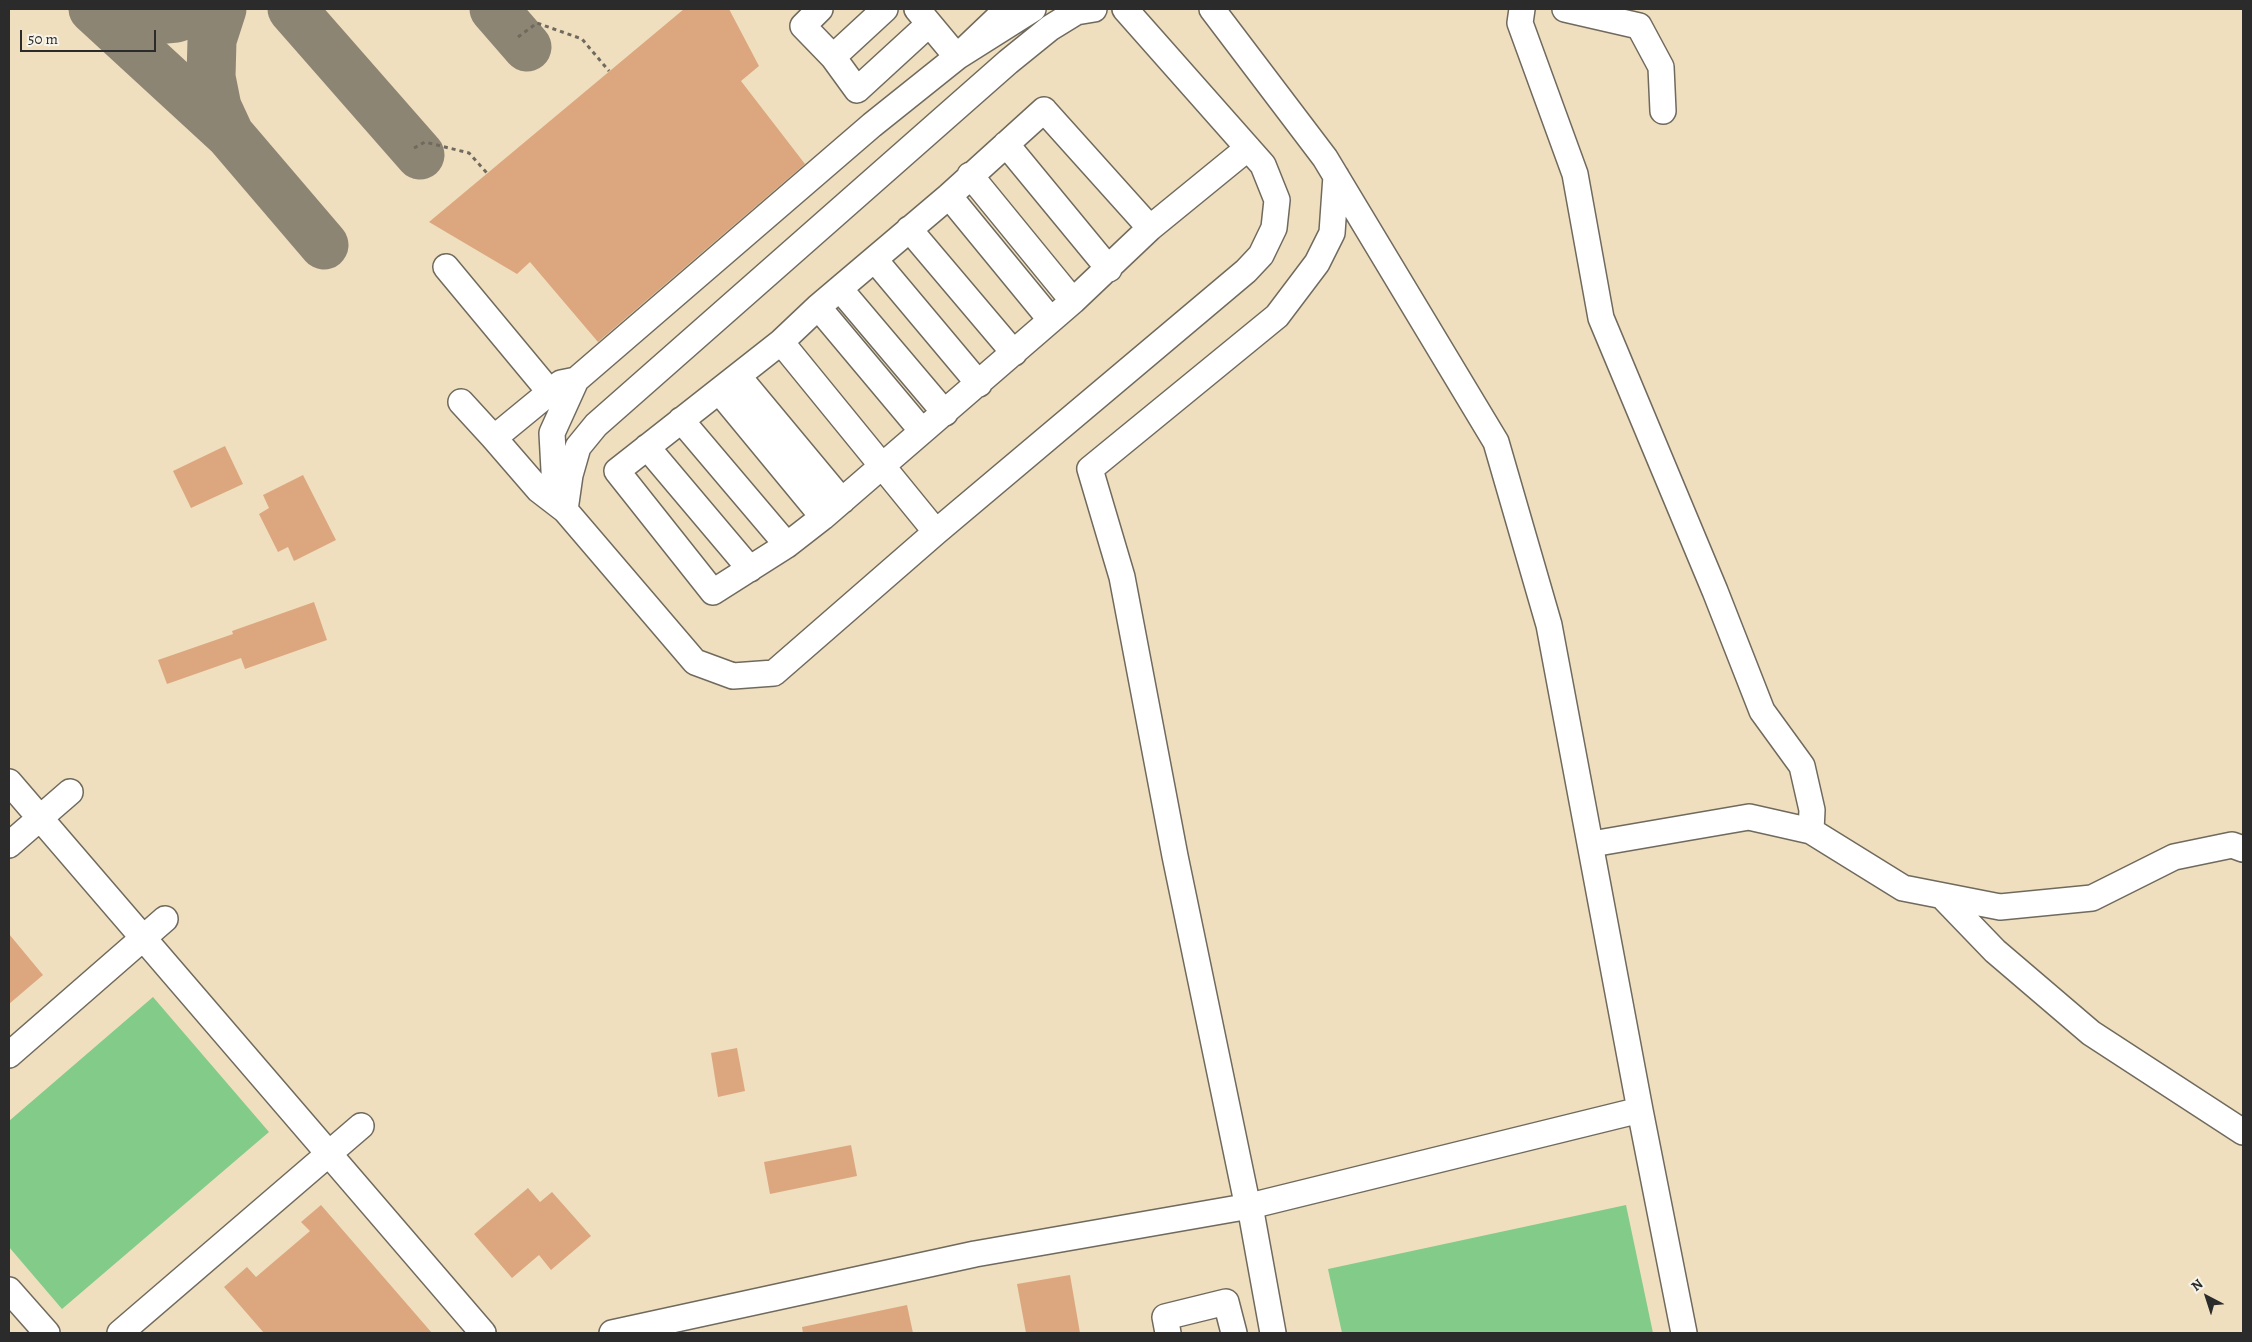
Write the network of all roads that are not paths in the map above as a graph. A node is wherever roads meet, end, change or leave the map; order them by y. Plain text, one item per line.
1 (820, 9) edge
2 (885, 9) edge
3 (1004, 9) edge
4 (1033, 9) edge
5 (1094, 9) edge
6 (1124, 9) edge
7 (1212, 9) edge
8 (1522, 9) edge
9 (1565, 9) edge
10 (923, 16) edge
11 (833, 57) junction
12 (958, 57) junction
13 (1663, 111) dead end
14 (1006, 144) junction
15 (1248, 148) junction
16 (970, 175) junction
17 (1336, 176) junction
18 (949, 196) junction
19 (1150, 228) junction
20 (909, 229) junction
21 (875, 260) junction
22 (446, 267) dead end
23 (1109, 269) junction
24 (840, 289) junction
25 (1073, 301) junction
26 (818, 307) junction
27 (1050, 319) junction
28 (781, 342) junction
29 (1014, 353) junction
30 (576, 380) junction
31 (729, 383) junction
32 (979, 384) junction
33 (550, 391) junction
34 (460, 402) dead end
35 (945, 413) junction
36 (681, 420) junction
37 (922, 431) junction
38 (494, 438) junction
39 (647, 447) junction
40 (884, 465) junction
41 (842, 500) junction
42 (565, 510) junction
43 (823, 517) junction
44 (936, 532) junction
45 (787, 545) junction
46 (750, 569) junction
47 (9, 782) edge
48 (70, 792) dead end
49 (40, 818) junction
50 (1811, 830) junction
51 (1592, 844) junction
52 (9, 845) edge
53 (2243, 850) edge
54 (1942, 896) junction
55 (165, 919) dead end
56 (143, 938) junction
57 (9, 1054) edge
58 (1640, 1110) junction
59 (361, 1126) dead end
60 (2243, 1132) edge
61 (328, 1154) junction
62 (1250, 1206) junction
63 (9, 1290) edge
64 (1272, 1329) edge
65 (1234, 1332) edge
66 (47, 1333) edge
67 (120, 1333) edge
68 (483, 1333) edge
69 (612, 1333) edge
70 (1168, 1333) edge
71 (1684, 1333) edge

1 - 11 street
2 - 11 street
3 - 12 street
4 - 12 street
5 - 42 street
6 - 15 street
7 - 17 street
8 - 50 street
9 - 13 street
10 - 11 street
10 - 12 street
12 - 30 street
14 - 16 street
14 - 19 street
14 - 23 street
15 - 19 street
15 - 44 street
16 - 18 street
16 - 25 street
17 - 51 street
17 - 62 street
18 - 20 street
18 - 27 street
19 - 23 street
20 - 21 street
20 - 29 street
21 - 24 street
21 - 32 street
22 - 33 street
23 - 25 street
24 - 26 street
24 - 35 street
25 - 27 street
26 - 28 street
26 - 37 street
27 - 29 street
28 - 31 street
28 - 40 street
29 - 32 street
30 - 33 street
30 - 42 street
31 - 36 street
31 - 41 street
31 - 43 street
32 - 35 street
33 - 38 street
34 - 38 street
35 - 37 street
36 - 39 street
36 - 45 street
37 - 40 street
38 - 42 street
39 - 46 street
39 - 46 street
40 - 41 street
40 - 44 street
41 - 43 street
42 - 44 street
43 - 45 street
45 - 46 street
47 - 49 street
48 - 49 street
49 - 52 street
49 - 56 street
50 - 51 street
50 - 54 street
51 - 58 street
53 - 54 street
54 - 60 street
55 - 56 street
56 - 57 street
56 - 61 street
58 - 62 street
58 - 71 street
59 - 61 street
61 - 67 street
61 - 68 street
62 - 64 street
62 - 69 street
63 - 66 street
64 - 65 street
65 - 70 street

